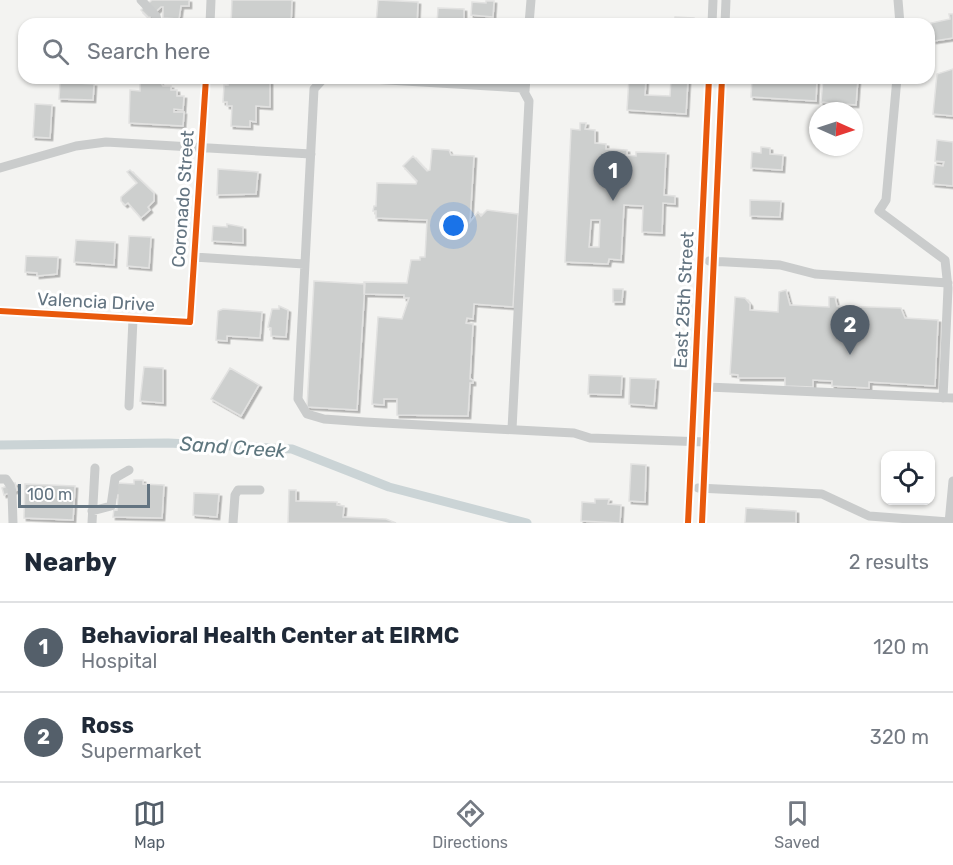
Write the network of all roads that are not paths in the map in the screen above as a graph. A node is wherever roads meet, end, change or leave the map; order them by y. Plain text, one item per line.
1 (141, 0) edge
2 (211, 0) edge
3 (531, 0) edge
4 (713, 0) edge
5 (726, 0) edge
6 (898, 0) edge
7 (156, 18) edge
8 (210, 18) edge
9 (530, 18) edge
10 (712, 18) edge
11 (725, 18) edge
12 (900, 18) edge
13 (206, 84) edge
14 (319, 84) edge
15 (455, 84) edge
16 (526, 84) edge
17 (709, 84) edge
18 (722, 84) edge
19 (896, 84) edge
20 (525, 91) junction
21 (202, 146) junction
22 (311, 154) junction
23 (0, 168) edge
24 (194, 257) junction
25 (700, 261) junction
26 (714, 261) junction
27 (304, 264) junction
28 (948, 283) junction
29 (0, 311) edge
30 (133, 319) junction
31 (190, 322) joint
32 (708, 387) junction
33 (948, 398) edge
34 (129, 406) dead end
35 (513, 429) junction
36 (692, 441) junction
37 (706, 442) junction
38 (95, 468) dead end
39 (129, 470) dead end
40 (0, 479) edge
41 (953, 481) edge
42 (690, 488) junction
43 (704, 488) junction
44 (260, 490) dead end
45 (92, 511) junction
46 (949, 522) edge
47 (13, 523) edge
48 (92, 523) edge
49 (233, 523) edge
50 (688, 523) edge
51 (702, 523) edge

1 - 7 street
2 - 8 street
3 - 9 street
4 - 10 street
5 - 11 street
6 - 12 street
13 - 21 street, Coronado Street
14 - 22 street
15 - 20 street
16 - 20 street
17 - 25 street, East 25th Street
18 - 26 street, East 25th Street
19 - 28 street
20 - 35 street
21 - 22 street
21 - 23 street
21 - 24 street, Coronado Street
22 - 27 street
24 - 27 street
24 - 31 street, Coronado Street
25 - 26 street
25 - 36 street, East 25th Street
26 - 28 street
26 - 32 street, East 25th Street
27 - 35 street
28 - 33 street
29 - 30 street, Valencia Drive
30 - 31 street, Valencia Drive
30 - 34 street
32 - 33 street
32 - 37 street, East 25th Street
35 - 36 street
36 - 37 street
36 - 42 street, East 25th Street
37 - 43 street, East 25th Street
38 - 45 street
39 - 45 street
40 - 47 street
41 - 46 street
42 - 43 street
42 - 50 street, East 25th Street
43 - 46 street
43 - 51 street, East 25th Street
44 - 49 street
45 - 48 street

